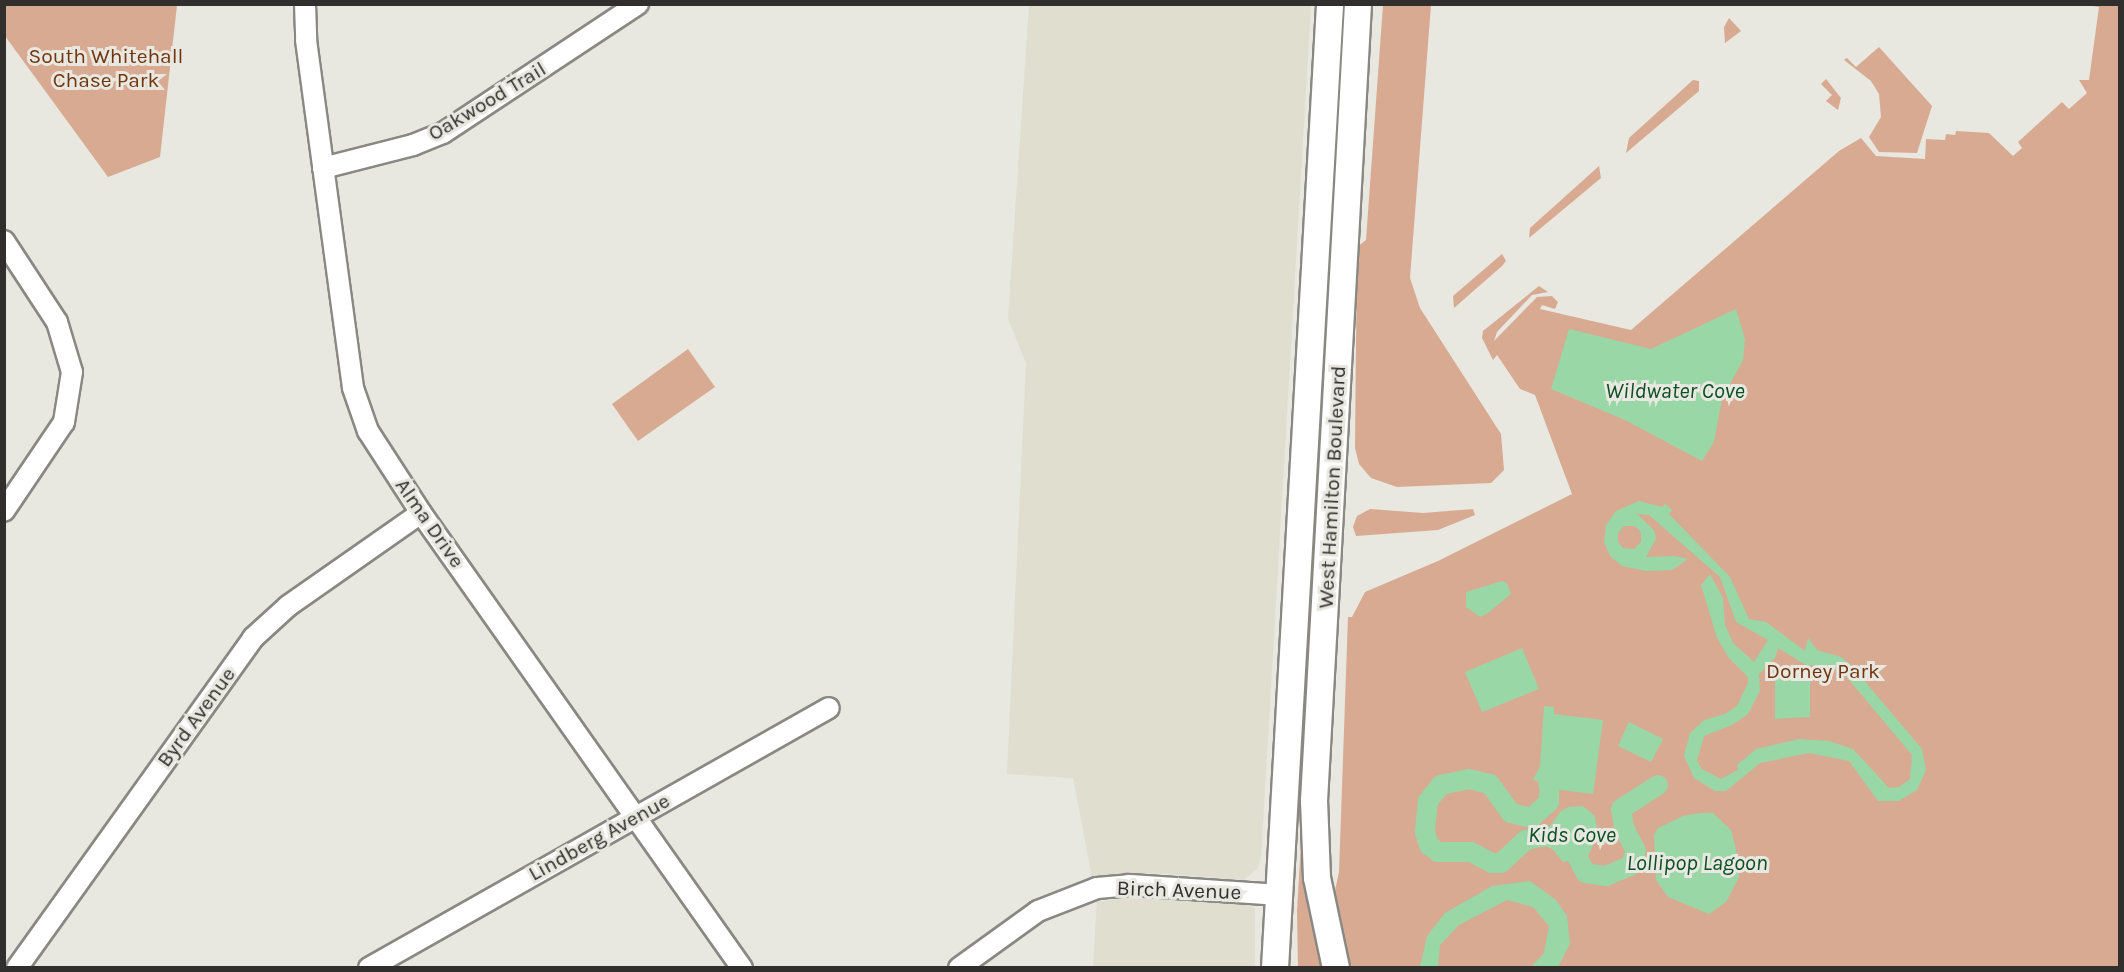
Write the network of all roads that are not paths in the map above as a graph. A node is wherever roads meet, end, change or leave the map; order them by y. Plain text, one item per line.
1 (305, 4) edge
2 (638, 4) edge
3 (1330, 4) edge
4 (1358, 4) edge
5 (323, 168) junction
6 (4, 241) edge
7 (4, 511) edge
8 (421, 513) junction
9 (829, 708) dead end
10 (638, 815) junction
11 (1278, 895) junction
12 (962, 966) edge
13 (17, 968) edge
14 (369, 968) edge
15 (742, 968) edge
16 (1275, 968) edge
17 (1336, 968) edge

1 - 5 street, Alma Drive
2 - 5 street, Oakwood Trail
3 - 11 main road, West Hamilton Boulevard
4 - 17 main road, West Hamilton Boulevard
5 - 8 street, Alma Drive
6 - 7 street
8 - 10 street, Alma Drive
8 - 13 street, Byrd Avenue
9 - 10 street, Lindberg Avenue
10 - 14 street, Lindberg Avenue
10 - 15 street, Alma Drive
11 - 12 street, Birch Avenue
11 - 16 main road, West Hamilton Boulevard

